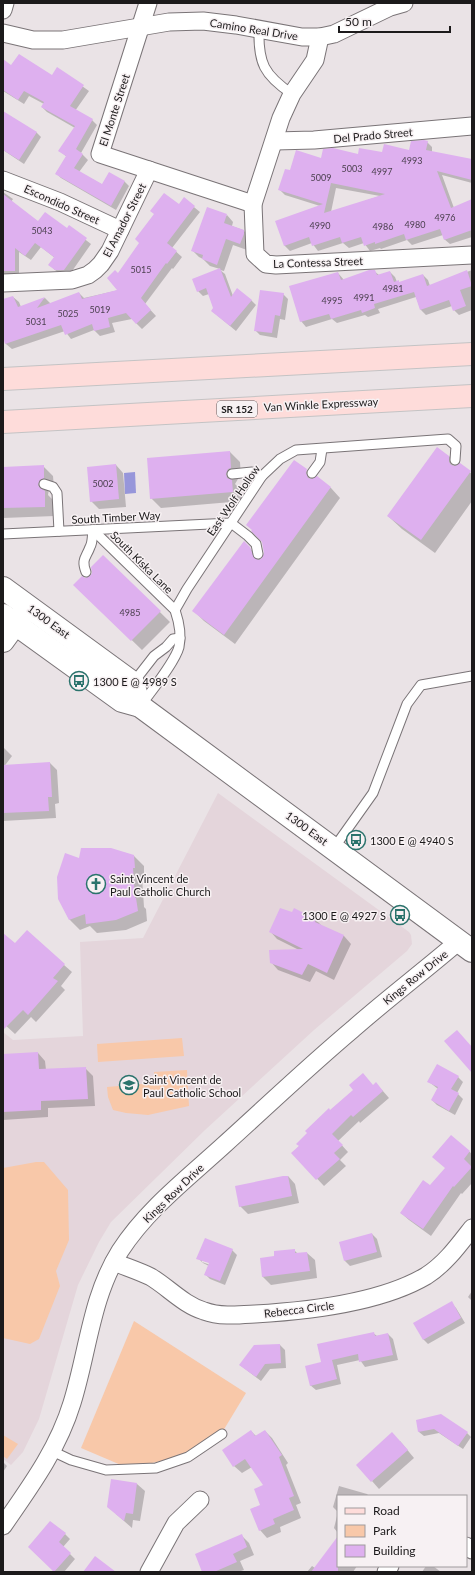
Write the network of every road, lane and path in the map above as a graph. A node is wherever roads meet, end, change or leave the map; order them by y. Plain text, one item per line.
1 (5, 3) edge
2 (148, 3) edge
3 (404, 3) edge
4 (3, 10) edge
5 (140, 27) junction
6 (259, 29) junction
7 (3, 33) edge
8 (320, 37) junction
9 (292, 94) junction
10 (472, 126) edge
11 (274, 141) junction
12 (149, 170) junction
13 (3, 180) edge
14 (253, 204) junction
15 (120, 230) junction
16 (472, 255) edge
17 (3, 283) edge
18 (472, 354) edge
19 (3, 380) edge
20 (472, 396) edge
21 (3, 422) edge
22 (322, 448) junction
23 (455, 460) dead end
24 (312, 473) dead end
25 (232, 474) dead end
26 (262, 476) junction
27 (44, 484) dead end
28 (231, 523) junction
29 (93, 530) junction
30 (59, 532) junction
31 (3, 534) edge
32 (258, 554) dead end
33 (86, 572) dead end
34 (3, 588) edge
35 (28, 606) junction
36 (175, 610) junction
37 (7, 626) edge
38 (180, 638) junction
39 (472, 676) edge
40 (133, 683) junction
41 (140, 706) junction
42 (334, 848) junction
43 (466, 946) edge
44 (472, 1228) edge
45 (114, 1262) junction
46 (222, 1434) dead end
47 (52, 1451) junction
48 (200, 1500) dead end
49 (3, 1526) edge
50 (148, 1572) edge

1 - 4 street
2 - 5 street, El Monte Street
3 - 8 street, Camino Real Drive
5 - 6 street, Camino Real Drive
5 - 7 street, Camino Real Drive
5 - 12 street, El Monte Street
6 - 8 street, Camino Real Drive
6 - 9 lane
8 - 9 street, La Contessa Street
9 - 11 street, La Contessa Street
10 - 11 street, Del Prado Street
11 - 14 street, La Contessa Street
12 - 14 street, El Monte Street
12 - 15 street, El Amador Street
13 - 15 street, Escondido Street
14 - 16 street, La Contessa Street
15 - 17 street, El Amador Street
18 - 19 main road
20 - 21 main road, Van Winkle Expressway / SR 152
22 - 23 lane, East Wolf Hollow
22 - 24 lane
22 - 26 lane, East Wolf Hollow
25 - 26 lane
26 - 28 lane, East Wolf Hollow
27 - 30 lane
28 - 29 lane, South Timber Way
28 - 32 lane
28 - 36 lane, East Wolf Hollow
29 - 30 lane, South Timber Way
29 - 33 lane
29 - 36 lane, South Kiska Lane
30 - 31 lane, South Timber Way
34 - 35 main road, 1300 East
35 - 37 main road
35 - 40 main road, 1300 East
36 - 38 lane
37 - 41 main road, 1300 East
38 - 40 lane
38 - 41 lane
39 - 42 lane
40 - 41 main road
41 - 42 main road, 1300 East
42 - 43 main road, 1300 East
43 - 45 street, Kings Row Drive
44 - 45 street, Rebecca Circle
45 - 47 street, Kings Row Drive
46 - 47 lane
47 - 49 street, Kings Row Drive
48 - 50 street

